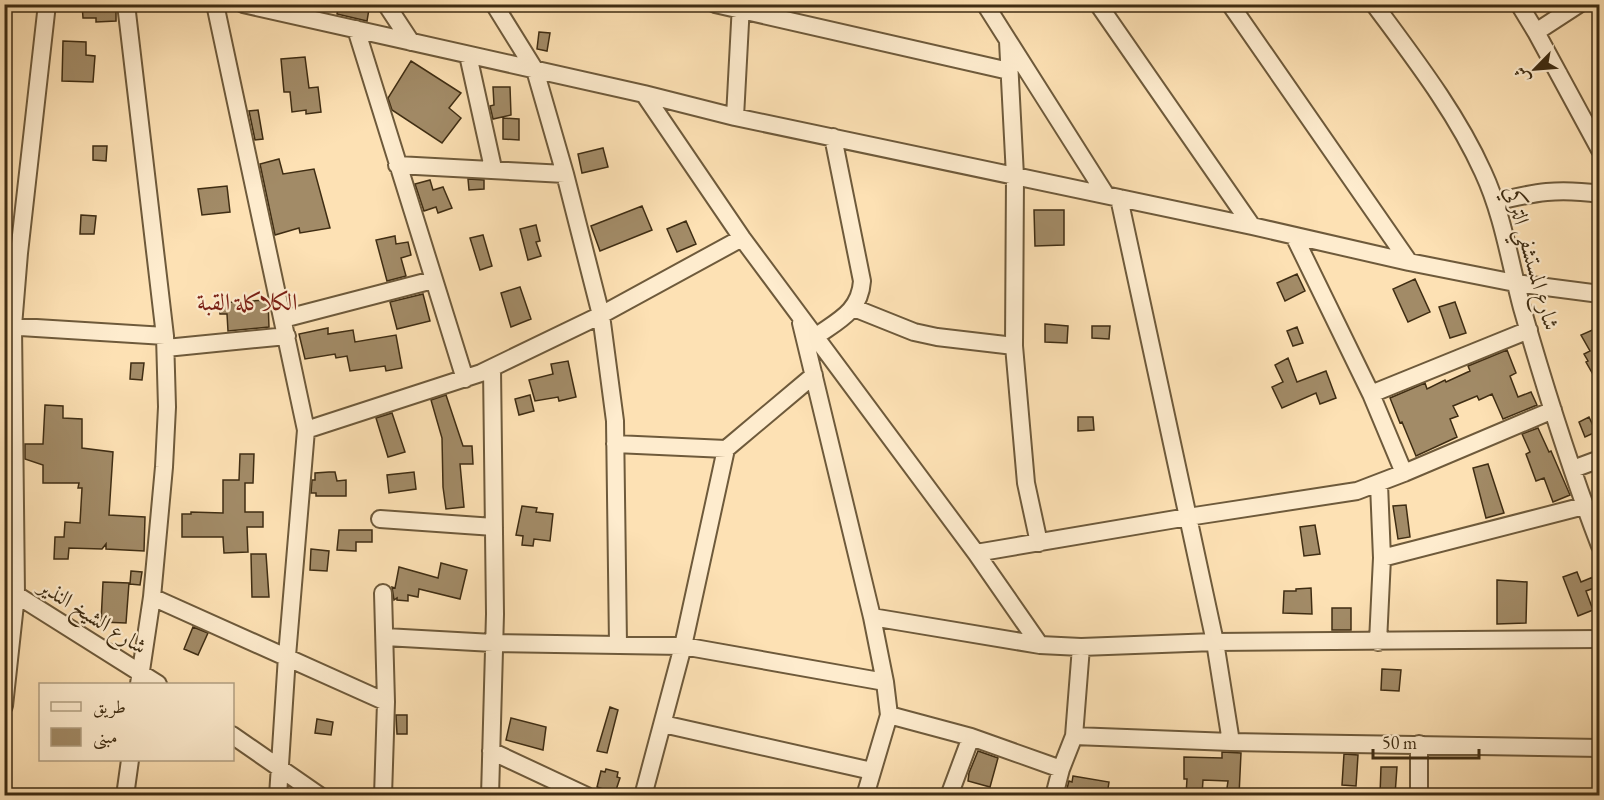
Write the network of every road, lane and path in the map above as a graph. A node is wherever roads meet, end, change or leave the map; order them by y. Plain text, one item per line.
1 (47, 4) edge
2 (126, 4) edge
3 (215, 4) edge
4 (243, 4) edge
5 (386, 4) edge
6 (494, 4) edge
7 (715, 4) edge
8 (985, 4) edge
9 (1098, 4) edge
10 (1230, 4) edge
11 (1374, 4) edge
12 (1519, 4) edge
13 (1579, 4) edge
14 (741, 7) edge
15 (356, 29) junction
16 (1536, 32) junction
17 (1008, 41) junction
18 (411, 42) junction
19 (468, 55) junction
20 (535, 70) junction
21 (1010, 71) junction
22 (644, 94) junction
23 (735, 117) junction
24 (833, 137) junction
25 (1599, 150) edge
26 (397, 165) junction
27 (493, 168) junction
28 (566, 174) junction
29 (1015, 176) junction
30 (1599, 194) edge
31 (1113, 196) junction
32 (1495, 202) junction
33 (1252, 225) junction
34 (1294, 236) junction
35 (742, 238) junction
36 (12, 252) edge
37 (1409, 262) junction
38 (433, 280) junction
39 (1515, 283) junction
40 (1599, 294) edge
41 (854, 308) junction
42 (601, 315) junction
43 (799, 316) junction
44 (283, 319) junction
45 (9, 326) edge
46 (1528, 330) junction
47 (287, 336) junction
48 (815, 337) junction
49 (166, 342) junction
50 (1014, 346) junction
51 (492, 368) junction
52 (814, 375) junction
53 (465, 379) junction
54 (1371, 394) junction
55 (1553, 410) junction
56 (306, 430) junction
57 (615, 444) junction
58 (726, 449) junction
59 (1599, 459) edge
60 (1573, 470) junction
61 (1404, 473) junction
62 (1378, 484) junction
63 (1584, 506) junction
64 (1188, 517) junction
65 (380, 519) dead end
66 (495, 527) junction
67 (1039, 543) junction
68 (1599, 546) edge
69 (976, 553) junction
70 (1382, 558) junction
71 (10, 591) edge
72 (383, 593) dead end
73 (152, 597) junction
74 (872, 617) junction
75 (385, 637) junction
76 (1599, 639) edge
77 (1215, 642) junction
78 (1378, 642) junction
79 (493, 643) junction
80 (618, 644) junction
81 (1040, 645) junction
82 (683, 646) junction
83 (1081, 647) junction
84 (287, 656) junction
85 (139, 678) edge
86 (885, 681) junction
87 (155, 683) edge
88 (386, 702) junction
89 (4, 706) edge
90 (889, 716) junction
91 (663, 724) junction
92 (234, 736) edge
93 (1074, 736) junction
94 (971, 737) junction
95 (1231, 742) junction
96 (1419, 744) junction
97 (1599, 748) edge
98 (491, 751) junction
99 (130, 761) edge
100 (280, 768) junction
101 (1061, 769) junction
102 (872, 771) junction
103 (125, 795) edge
104 (278, 795) edge
105 (320, 795) edge
106 (384, 795) edge
107 (490, 795) edge
108 (587, 795) edge
109 (643, 795) edge
110 (865, 795) edge
111 (949, 795) edge
112 (1054, 795) edge
113 (1419, 795) edge

1 - 36 street
2 - 49 street
3 - 44 street
4 - 15 street
5 - 18 street
6 - 20 street
7 - 14 street
8 - 17 street
9 - 33 street
10 - 37 street
11 - 32 street, شارع المستشفي التركي
12 - 16 street
13 - 16 street
14 - 21 street
14 - 23 street
15 - 18 street
15 - 26 street
16 - 25 street
17 - 21 street
17 - 31 street
18 - 19 street
19 - 20 street
19 - 27 street
20 - 22 street
20 - 28 street
21 - 29 street
22 - 23 street
22 - 35 street
23 - 24 street
24 - 29 street
24 - 41 street
26 - 27 street
26 - 38 street
27 - 28 street
28 - 42 street
29 - 31 street
29 - 50 street
30 - 32 street
31 - 33 street
31 - 64 street
32 - 39 street, شارع المستشفي التركي
33 - 34 street
34 - 37 street
34 - 54 street
35 - 42 street
35 - 43 street
36 - 45 street
37 - 39 street
38 - 44 street
38 - 53 street
39 - 40 street
39 - 46 street, شارع المستشفي التركي
41 - 48 street
41 - 50 street
42 - 51 street
42 - 57 street
43 - 48 street
43 - 52 street
44 - 47 street
45 - 49 street
45 - 71 street
46 - 54 street
46 - 55 street, شارع المستشفي التركي
47 - 49 street
47 - 56 street
48 - 69 street
49 - 73 street
50 - 67 street
51 - 53 street
51 - 66 street
52 - 58 street
52 - 74 street
53 - 56 street
54 - 61 street
55 - 60 street, شارع المستشفي التركي
55 - 61 street
56 - 84 street
57 - 58 street
57 - 80 street
58 - 82 street
59 - 60 street
60 - 63 street, شارع المستشفي التركي
61 - 62 street
62 - 64 street
62 - 70 street
63 - 68 street, شارع المستشفي التركي
63 - 70 street
64 - 67 street
64 - 77 street
65 - 66 street
66 - 79 street
67 - 69 street
69 - 81 street
70 - 78 street
71 - 85 street, شارع الشيخ النذير
71 - 89 street
72 - 75 street
73 - 84 street
73 - 85 street
74 - 81 street
74 - 86 street
75 - 79 street
75 - 88 street
76 - 78 street
77 - 78 street
77 - 83 street
77 - 95 street
79 - 80 street
79 - 98 street
80 - 82 street
81 - 83 street
82 - 86 street
82 - 91 street
83 - 93 street
84 - 88 street
84 - 100 street
85 - 87 street, شارع الشيخ النذير
86 - 90 street
88 - 106 street
90 - 94 street
90 - 102 street
91 - 102 street
91 - 109 street
92 - 100 street
93 - 95 street
93 - 101 street
94 - 101 street
94 - 111 street
95 - 96 street
96 - 97 street
96 - 113 street
98 - 107 street
98 - 108 street
99 - 103 street
100 - 104 street
100 - 105 street
101 - 112 street
102 - 110 street

